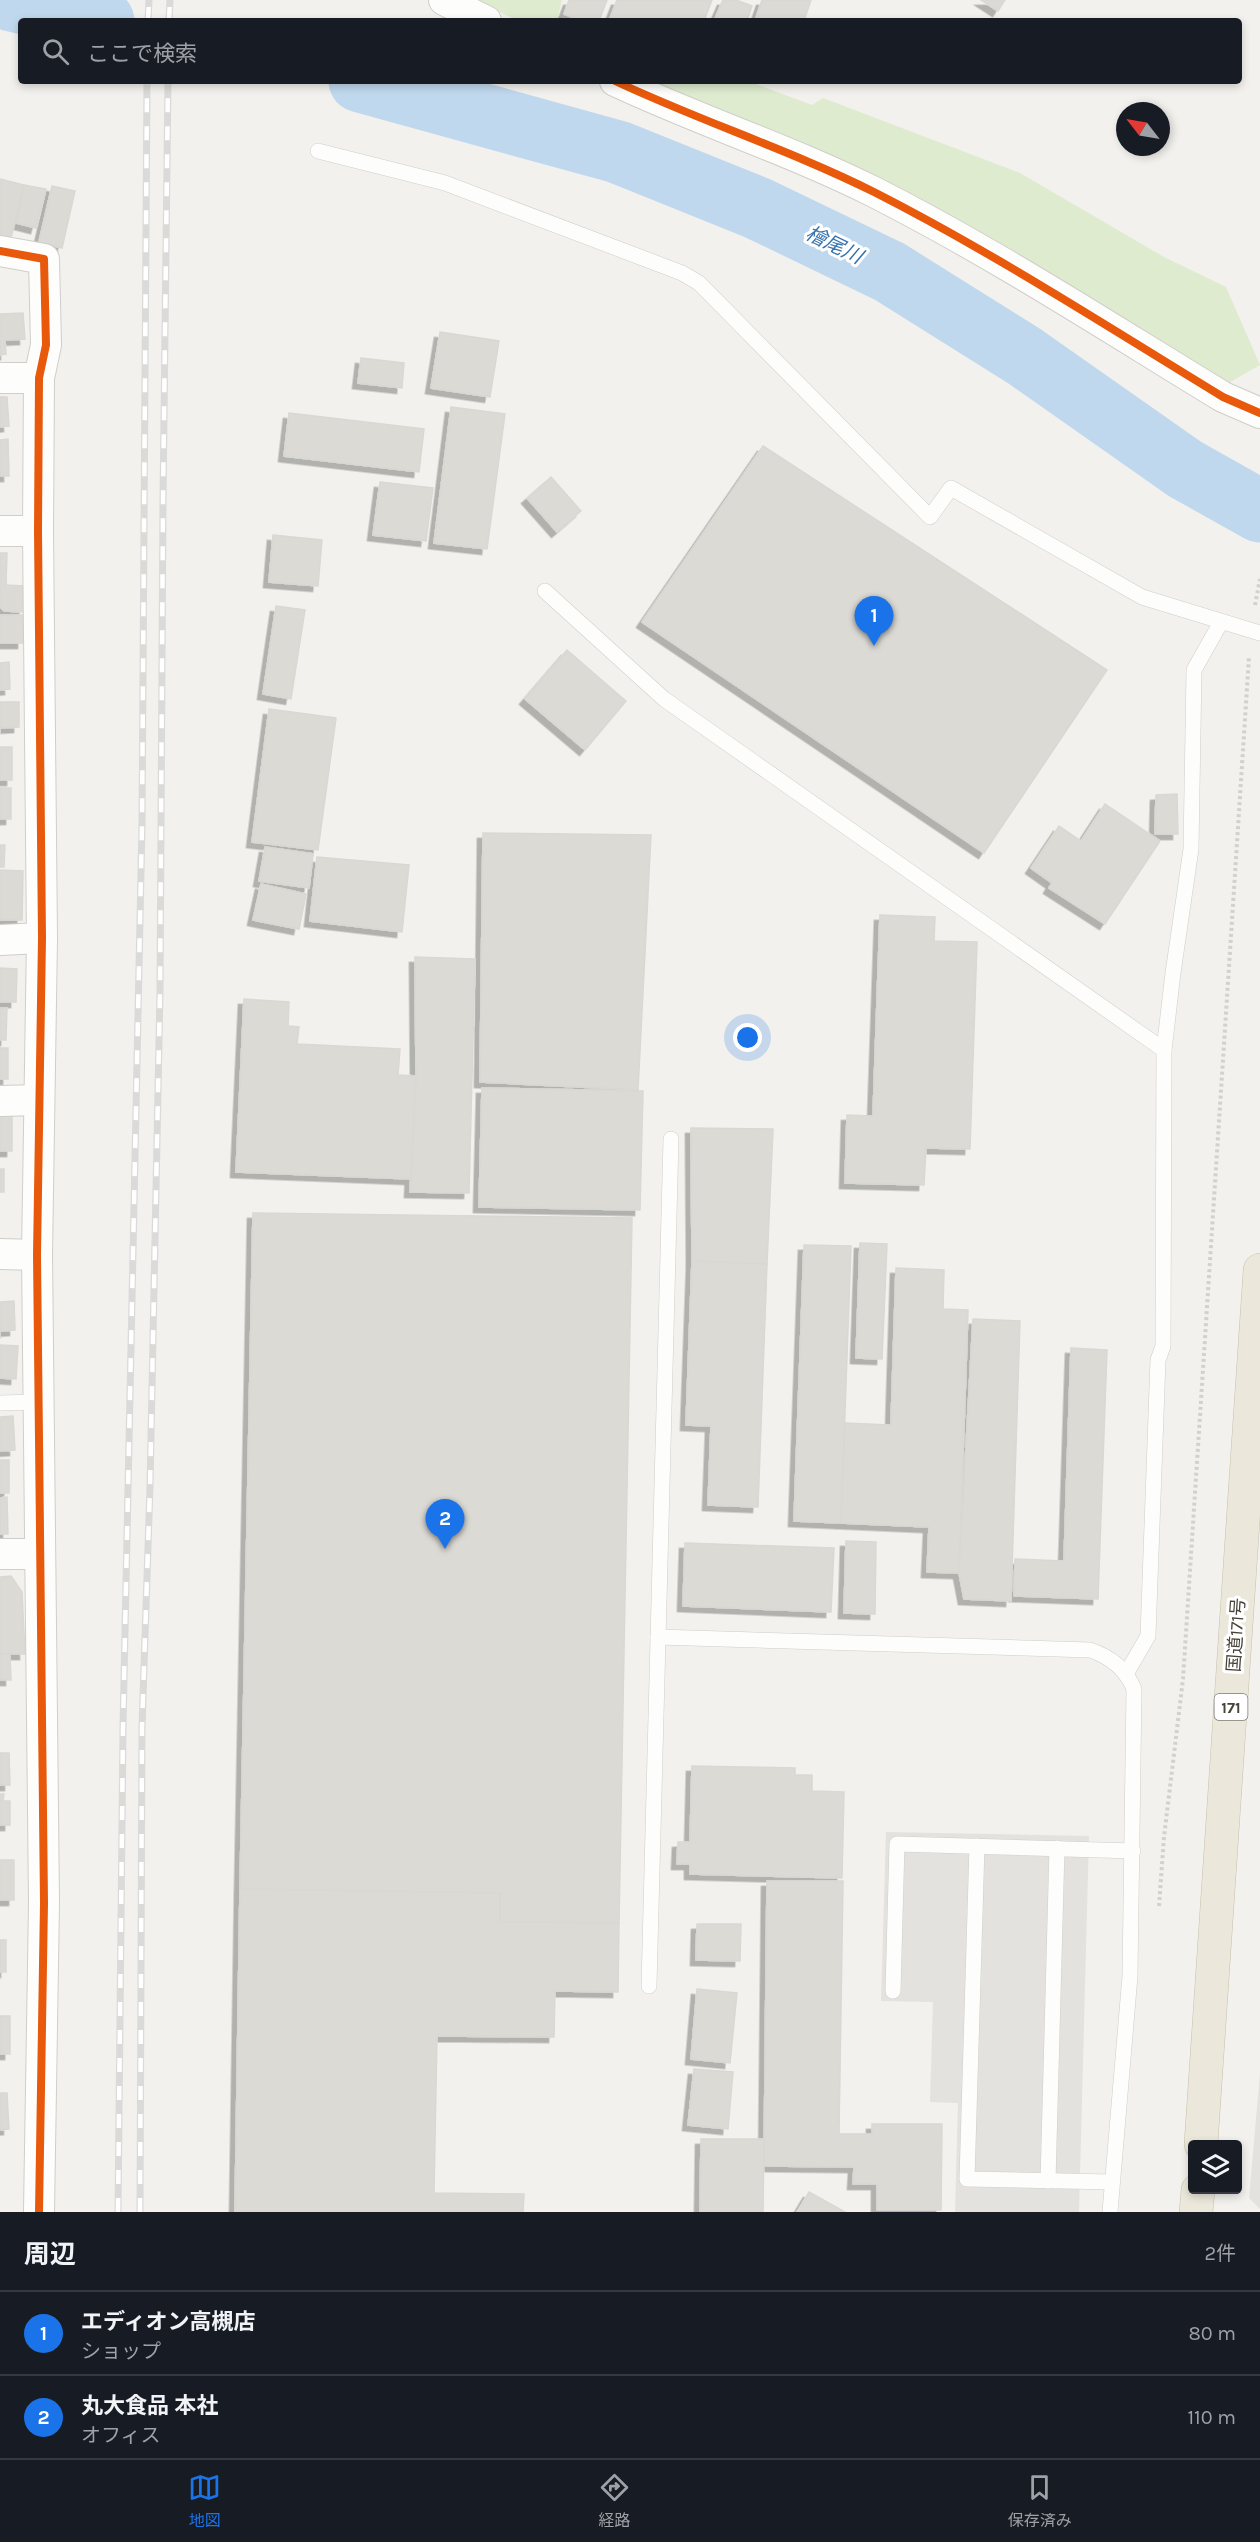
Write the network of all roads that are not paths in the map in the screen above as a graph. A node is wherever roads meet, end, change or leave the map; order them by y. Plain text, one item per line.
1 (444, 0) edge
2 (480, 18) edge
3 (622, 84) edge
4 (318, 151) dead end
5 (0, 251) edge
6 (0, 378) edge
7 (39, 378) junction
8 (1260, 413) edge
9 (0, 531) edge
10 (38, 531) junction
11 (545, 591) dead end
12 (1221, 622) junction
13 (1256, 631) edge
14 (42, 938) junction
15 (0, 939) edge
16 (1164, 1050) junction
17 (39, 1100) junction
18 (0, 1101) edge
19 (671, 1139) dead end
20 (0, 1254) edge
21 (37, 1255) junction
22 (1260, 1270) edge
23 (0, 1402) edge
24 (38, 1402) junction
25 (0, 1554) edge
26 (39, 1554) junction
27 (658, 1637) junction
28 (1126, 1674) junction
29 (977, 1846) junction
30 (1057, 1848) junction
31 (1133, 1851) junction
32 (649, 1986) dead end
33 (893, 1991) dead end
34 (1201, 2140) edge
35 (1048, 2181) junction
36 (1112, 2182) junction
37 (1198, 2194) edge
38 (39, 2212) edge
39 (1110, 2212) edge
40 (1196, 2212) edge

1 - 2 street
3 - 8 street
4 - 12 lane
5 - 7 street
6 - 7 street
7 - 10 street
9 - 10 street
10 - 14 street
11 - 16 lane
12 - 13 lane
12 - 16 lane
14 - 15 street
14 - 17 street
16 - 28 lane
17 - 18 street
17 - 21 street
19 - 27 lane
20 - 21 street
21 - 24 street
22 - 34 highway, 国道171号 / 171
23 - 24 lane
24 - 26 street
25 - 26 street
26 - 38 street
27 - 28 lane
27 - 32 lane
28 - 31 lane
29 - 30 lane
29 - 33 lane
29 - 35 lane
30 - 31 lane
30 - 35 lane
31 - 36 lane
35 - 36 lane
36 - 39 lane
37 - 40 highway

